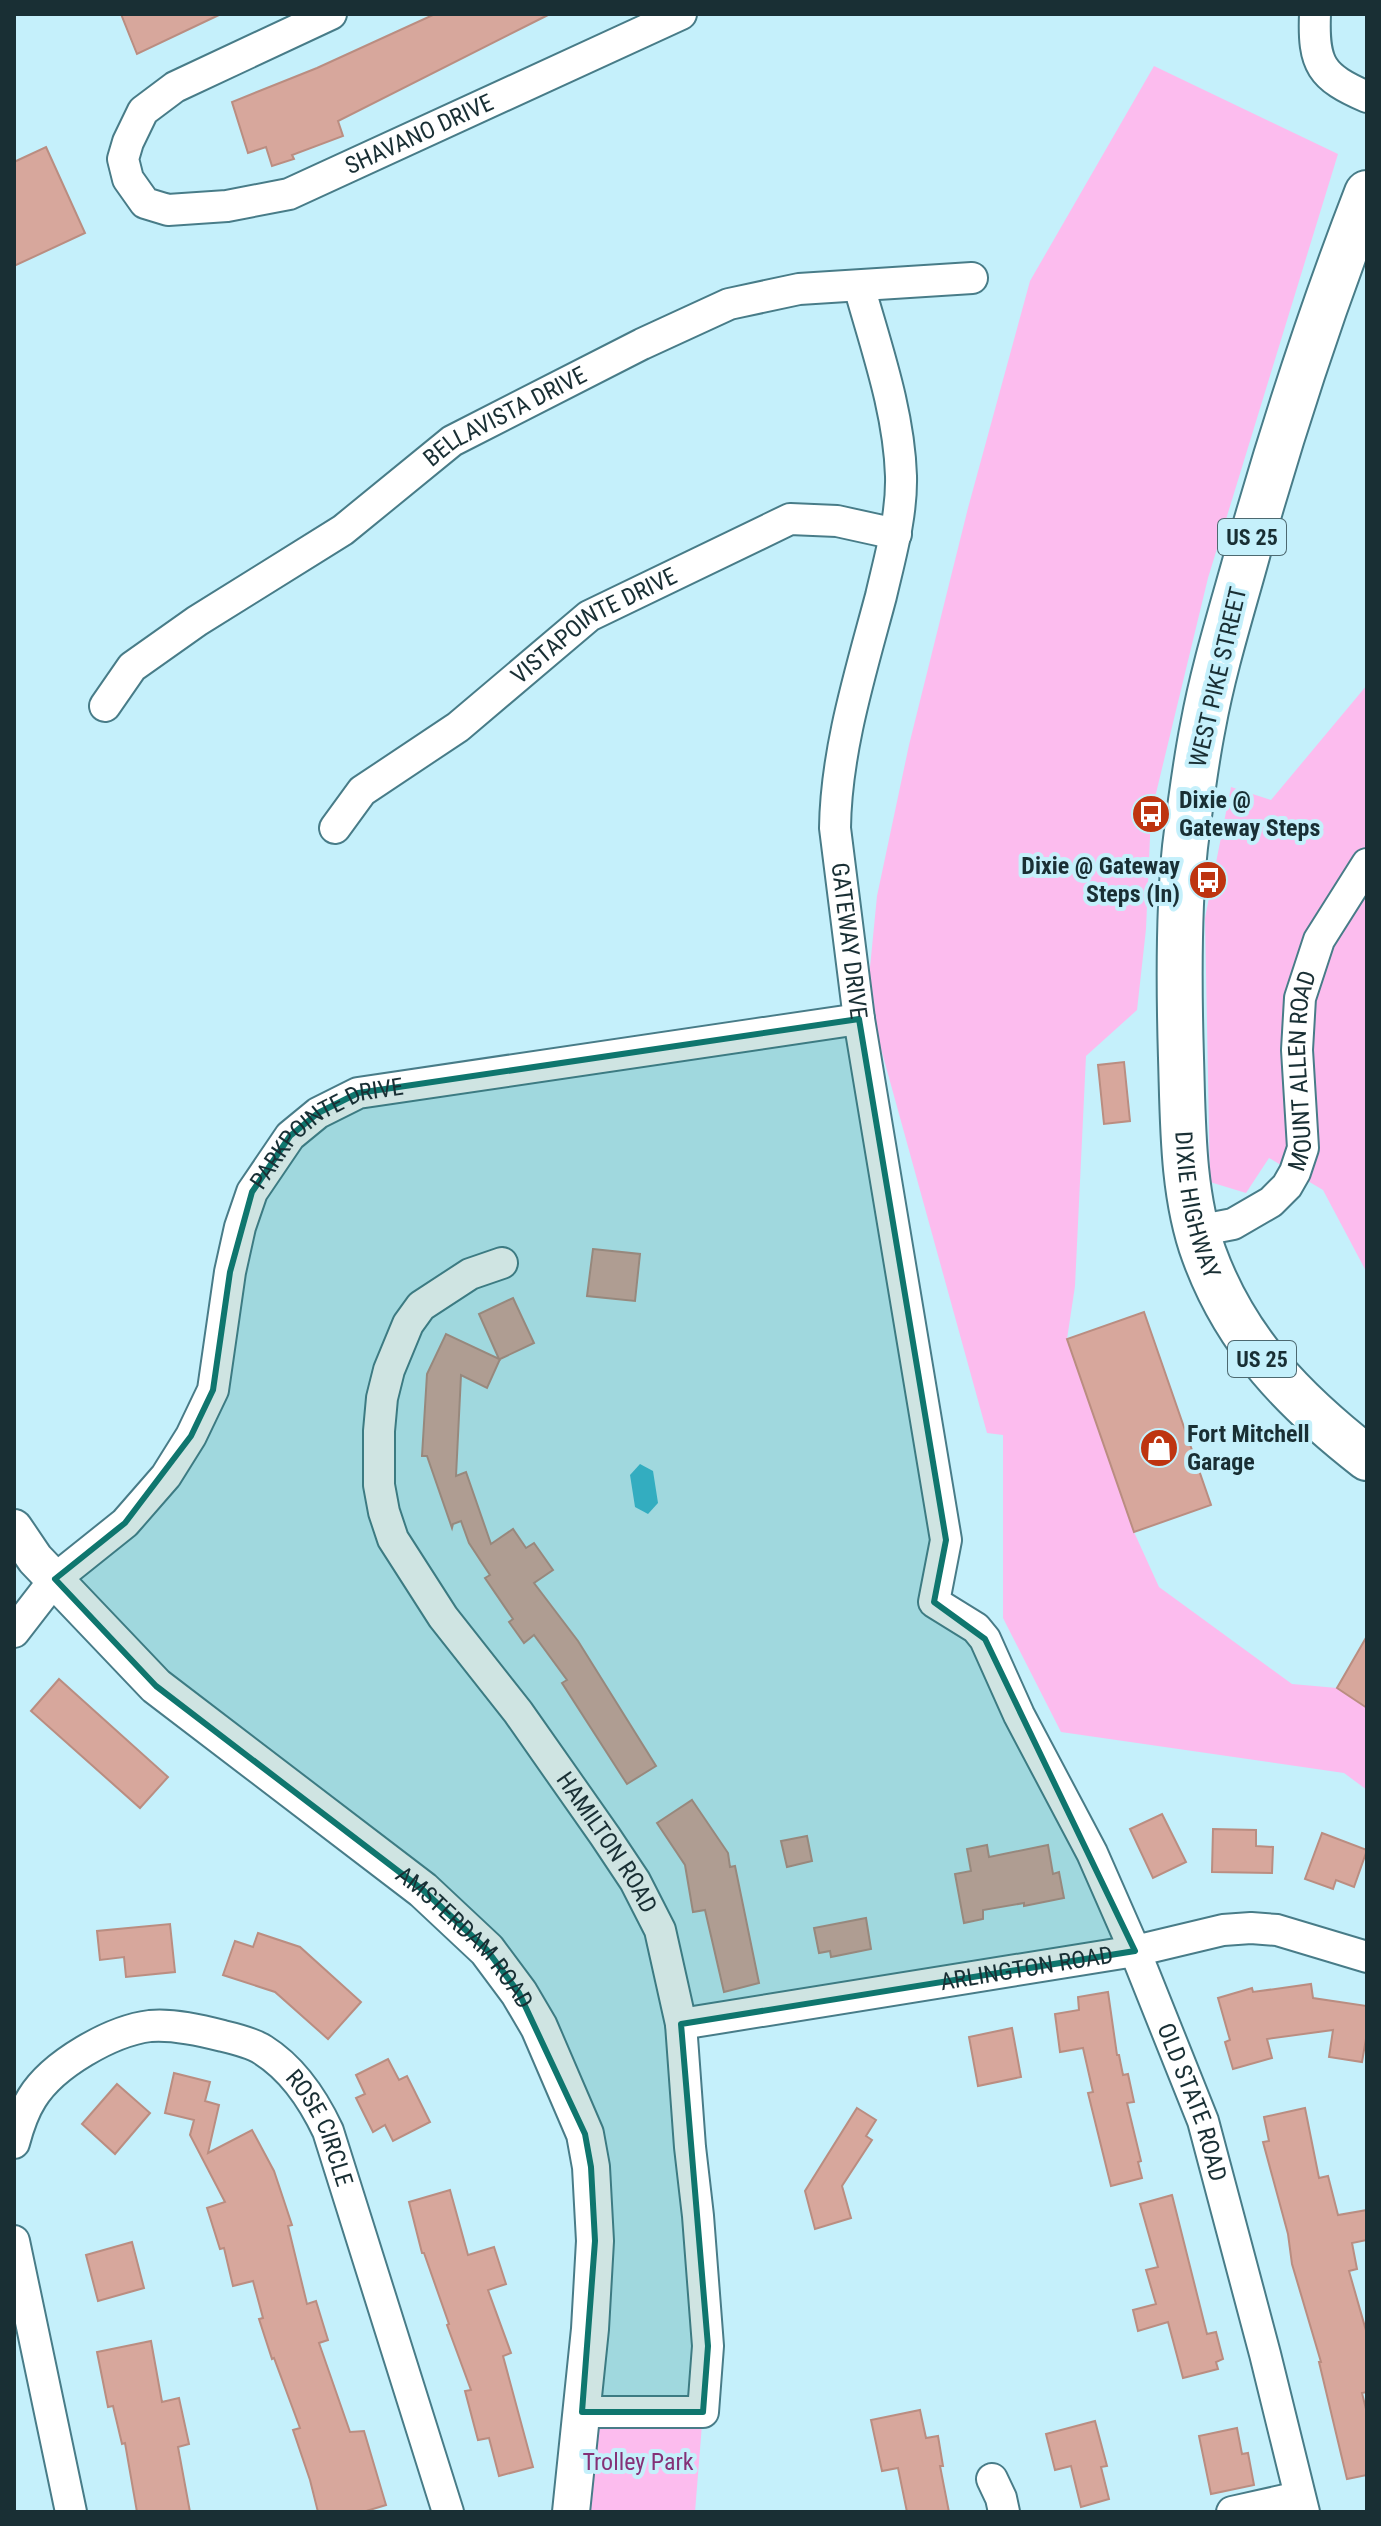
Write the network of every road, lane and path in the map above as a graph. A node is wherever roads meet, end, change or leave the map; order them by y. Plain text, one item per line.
1 (331, 14) edge
2 (681, 14) edge
3 (1315, 14) edge
4 (1367, 97) edge
5 (1367, 193) edge
6 (972, 278) dead end
7 (859, 286) junction
8 (896, 534) junction
9 (105, 706) dead end
10 (335, 828) dead end
11 (1367, 864) edge
12 (1183, 892) joint
13 (859, 1019) junction
14 (1197, 1231) junction
15 (502, 1263) dead end
16 (1367, 1458) edge
17 (14, 1528) edge
18 (55, 1579) junction
19 (934, 1602) joint
20 (14, 1632) edge
21 (1135, 1951) junction
22 (1367, 1957) edge
23 (681, 2024) junction
24 (14, 2143) edge
25 (14, 2241) edge
26 (582, 2412) junction
27 (992, 2479) dead end
28 (1302, 2504) edge
29 (71, 2512) edge
30 (448, 2512) edge
31 (571, 2512) edge
32 (1004, 2512) edge
33 (1232, 2512) edge

1 - 2 street, SHAVANO DRIVE
3 - 4 street
5 - 12 main road, WEST PIKE STREET / US 25
6 - 7 street, BELLAVISTA DRIVE
7 - 8 street, GATEWAY DRIVE
7 - 9 street, BELLAVISTA DRIVE
8 - 10 street, VISTAPOINTE DRIVE
8 - 13 street, GATEWAY DRIVE
11 - 14 street, MOUNT ALLEN ROAD
12 - 14 main road, DIXIE HIGHWAY / US 25
13 - 18 street, PARKPOINTE DRIVE
13 - 19 street, GATEWAY DRIVE
14 - 16 main road, DIXIE HIGHWAY / US 25
15 - 23 street, HAMILTON ROAD
17 - 18 street, AMSTERDAM ROAD
18 - 20 street, PARKPOINTE DRIVE
18 - 26 street, AMSTERDAM ROAD
19 - 21 street, OLD STATE ROAD
21 - 22 street, ARLINGTON ROAD
21 - 23 street, ARLINGTON ROAD
21 - 28 street, OLD STATE ROAD
23 - 26 street, HAMILTON ROAD
24 - 30 street, ROSE CIRCLE
25 - 29 street
26 - 31 street, AMSTERDAM ROAD
27 - 32 street
28 - 33 street

